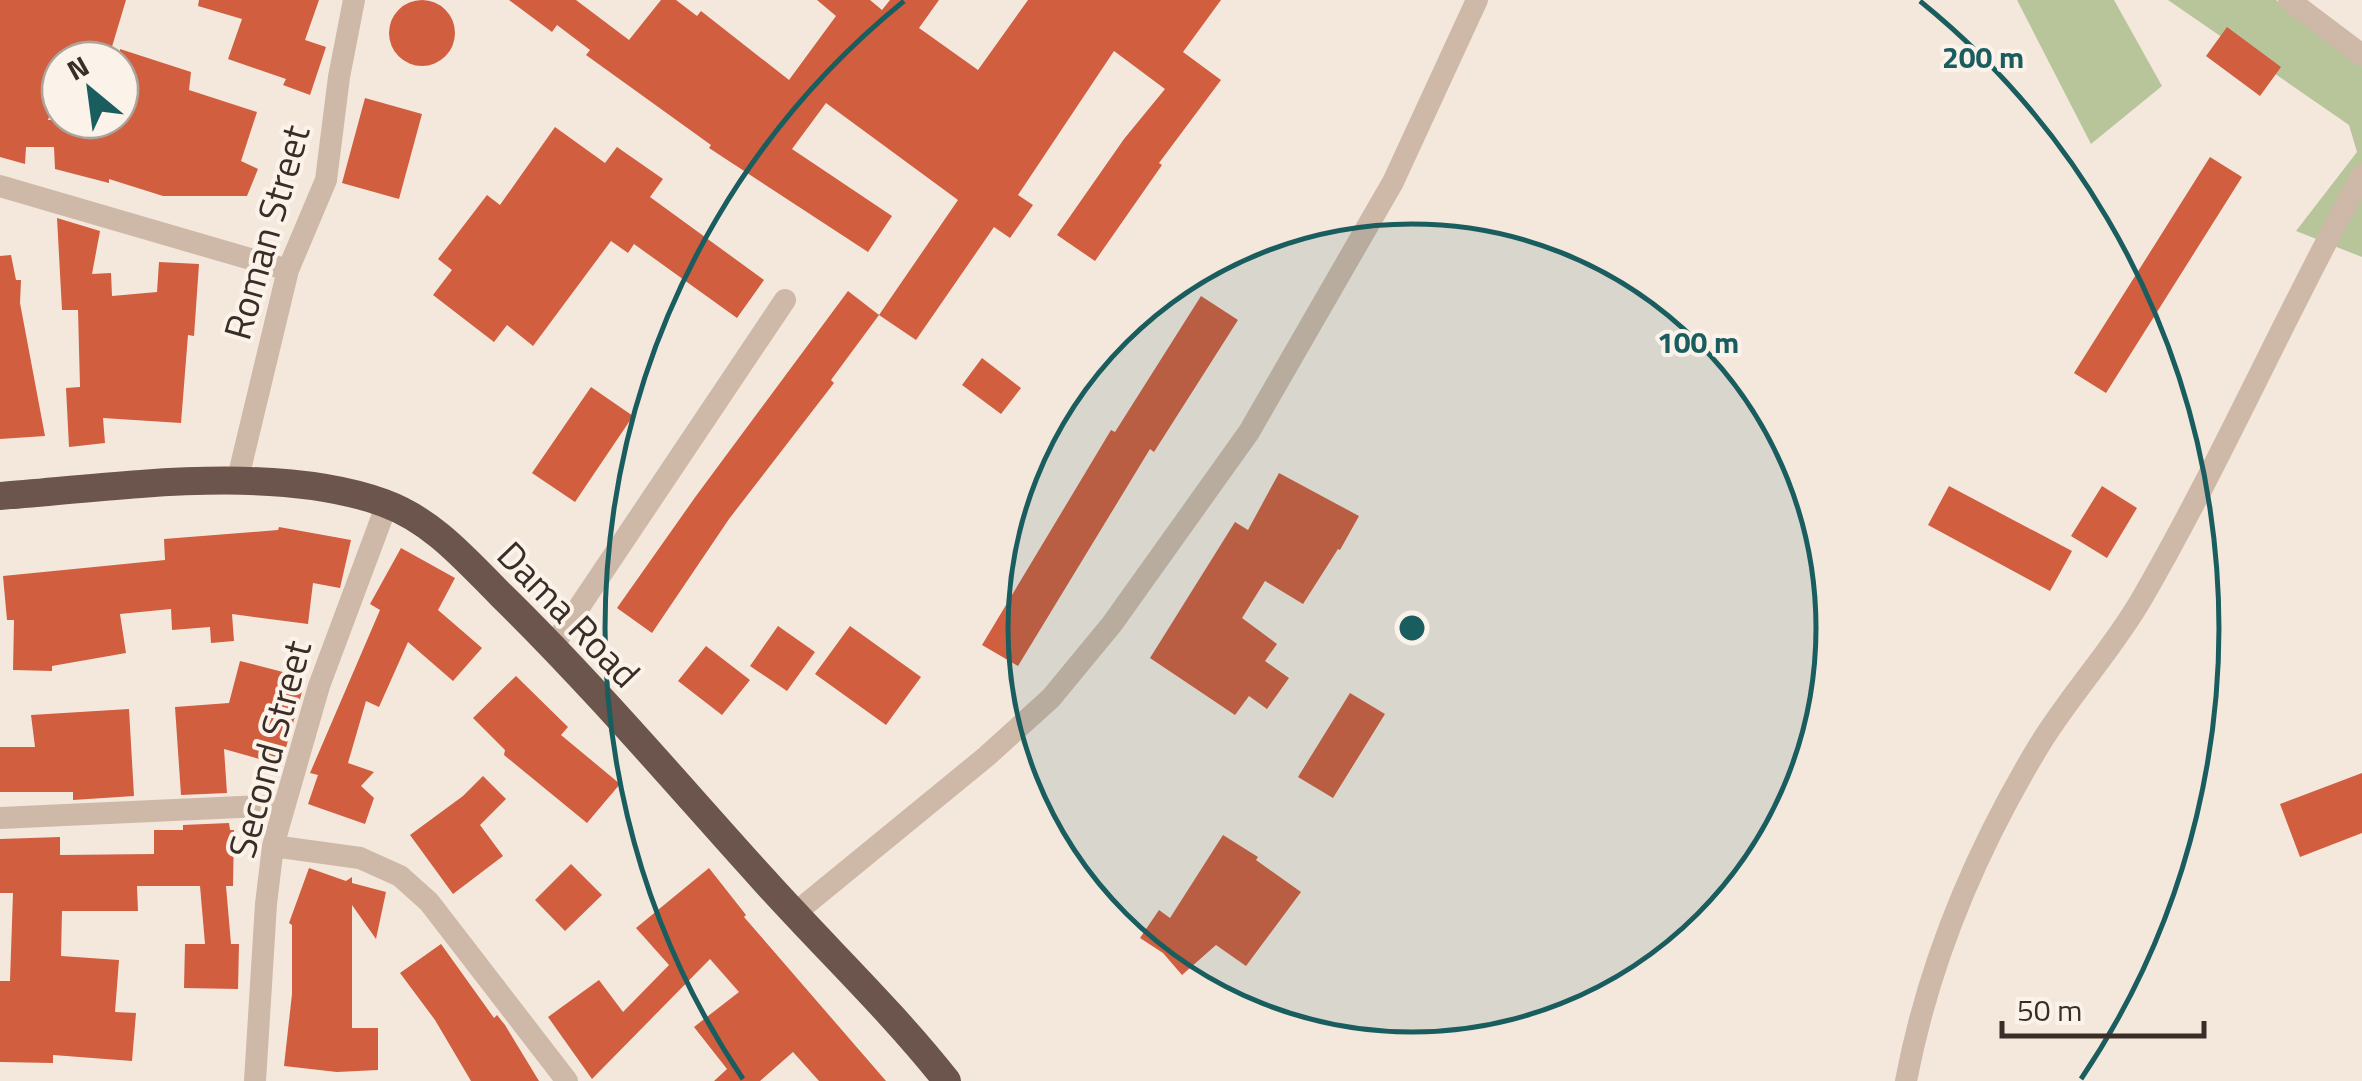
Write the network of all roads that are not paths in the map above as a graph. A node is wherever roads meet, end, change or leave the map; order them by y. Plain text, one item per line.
1 (354, 0) edge
2 (1476, 0) edge
3 (2289, 0) edge
4 (2362, 55) edge
5 (2362, 175) edge
6 (0, 186) edge
7 (288, 270) junction
8 (785, 300) dead end
9 (236, 482) junction
10 (0, 496) edge
11 (388, 504) junction
12 (553, 646) junction
13 (285, 805) junction
14 (0, 818) edge
15 (273, 846) junction
16 (794, 914) junction
17 (256, 1081) edge
18 (567, 1081) edge
19 (947, 1081) edge
20 (1906, 1081) edge

1 - 7 street, Roman Street
2 - 16 street
3 - 4 street
5 - 20 street
6 - 7 street
7 - 9 street, Roman Street
8 - 12 street
9 - 10 highway, Dama Road
9 - 11 highway, Dama Road
11 - 12 highway, Dama Road
11 - 13 street, Second Street
12 - 16 highway, Dama Road
13 - 14 street
13 - 15 street, Second Street
15 - 17 street, Second Street
15 - 18 street
16 - 19 highway, Dama Road

